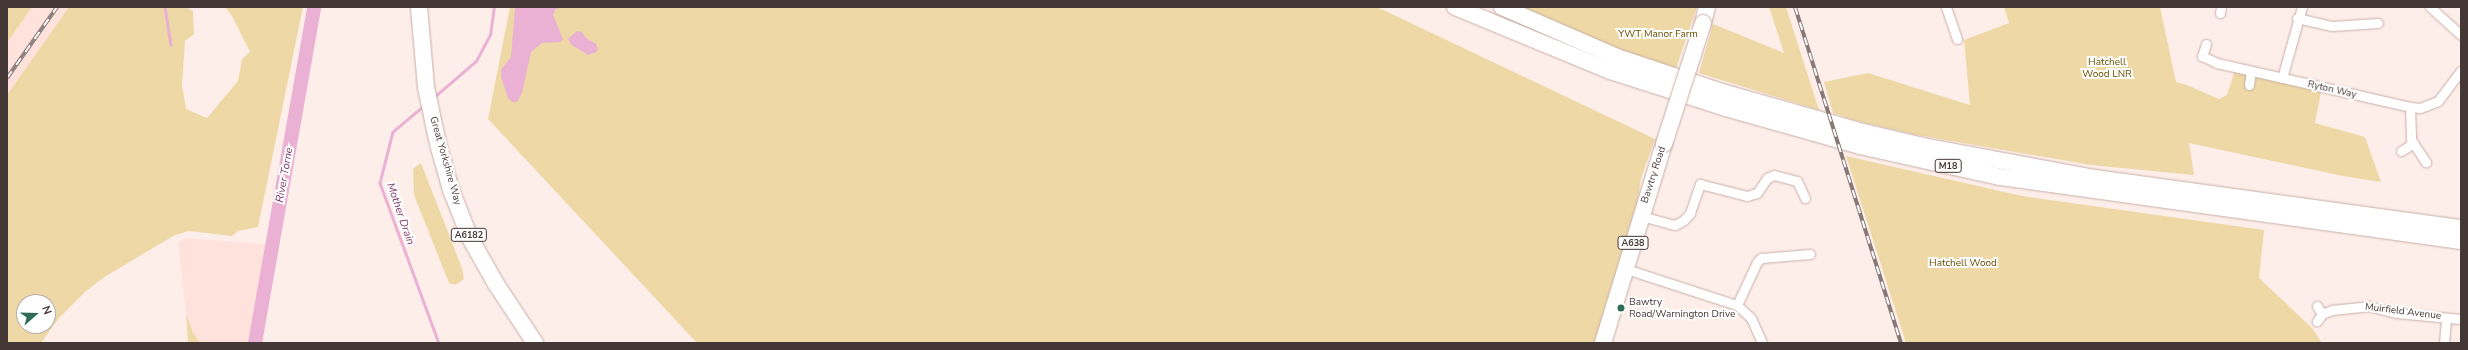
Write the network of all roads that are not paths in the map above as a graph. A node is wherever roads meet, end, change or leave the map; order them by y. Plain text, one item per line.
1 (419, 7) edge
2 (1455, 7) edge
3 (1502, 7) edge
4 (1708, 7) edge
5 (1946, 7) edge
6 (2302, 7) edge
7 (2430, 7) edge
8 (2297, 18) junction
9 (2378, 23) dead end
10 (2461, 35) edge
11 (1957, 38) dead end
12 (2206, 44) dead end
13 (2251, 71) junction
14 (2461, 71) edge
15 (2282, 78) junction
16 (2249, 85) dead end
17 (2410, 107) junction
18 (2414, 143) junction
19 (2401, 151) dead end
20 (2426, 162) dead end
21 (1805, 198) dead end
22 (1641, 216) junction
23 (2461, 228) edge
24 (2461, 241) edge
25 (1810, 254) dead end
26 (1626, 269) junction
27 (1736, 305) junction
28 (2319, 313) dead end
29 (2446, 318) junction
30 (2461, 319) edge
31 (535, 343) edge
32 (1603, 343) edge
33 (1762, 343) edge
34 (2444, 343) edge

1 - 31 highway, Great Yorkshire Way / A6182
2 - 24 highway, M18
3 - 23 highway, M18
4 - 22 highway, Bawtry Road / A638, bridge
5 - 11 street
6 - 8 street
7 - 10 street
8 - 9 street
8 - 15 street
12 - 13 street, Ryton Way
13 - 15 street, Ryton Way
13 - 16 street
14 - 17 street, Ryton Way
15 - 17 street, Ryton Way
17 - 18 street
18 - 19 street
18 - 20 street
21 - 22 street
22 - 26 highway, Bawtry Road / A638
25 - 27 street
26 - 27 street
26 - 32 highway, Bawtry Road / A638
27 - 33 street
28 - 29 street, Muirfield Avenue
29 - 30 street, Muirfield Avenue
29 - 34 street

